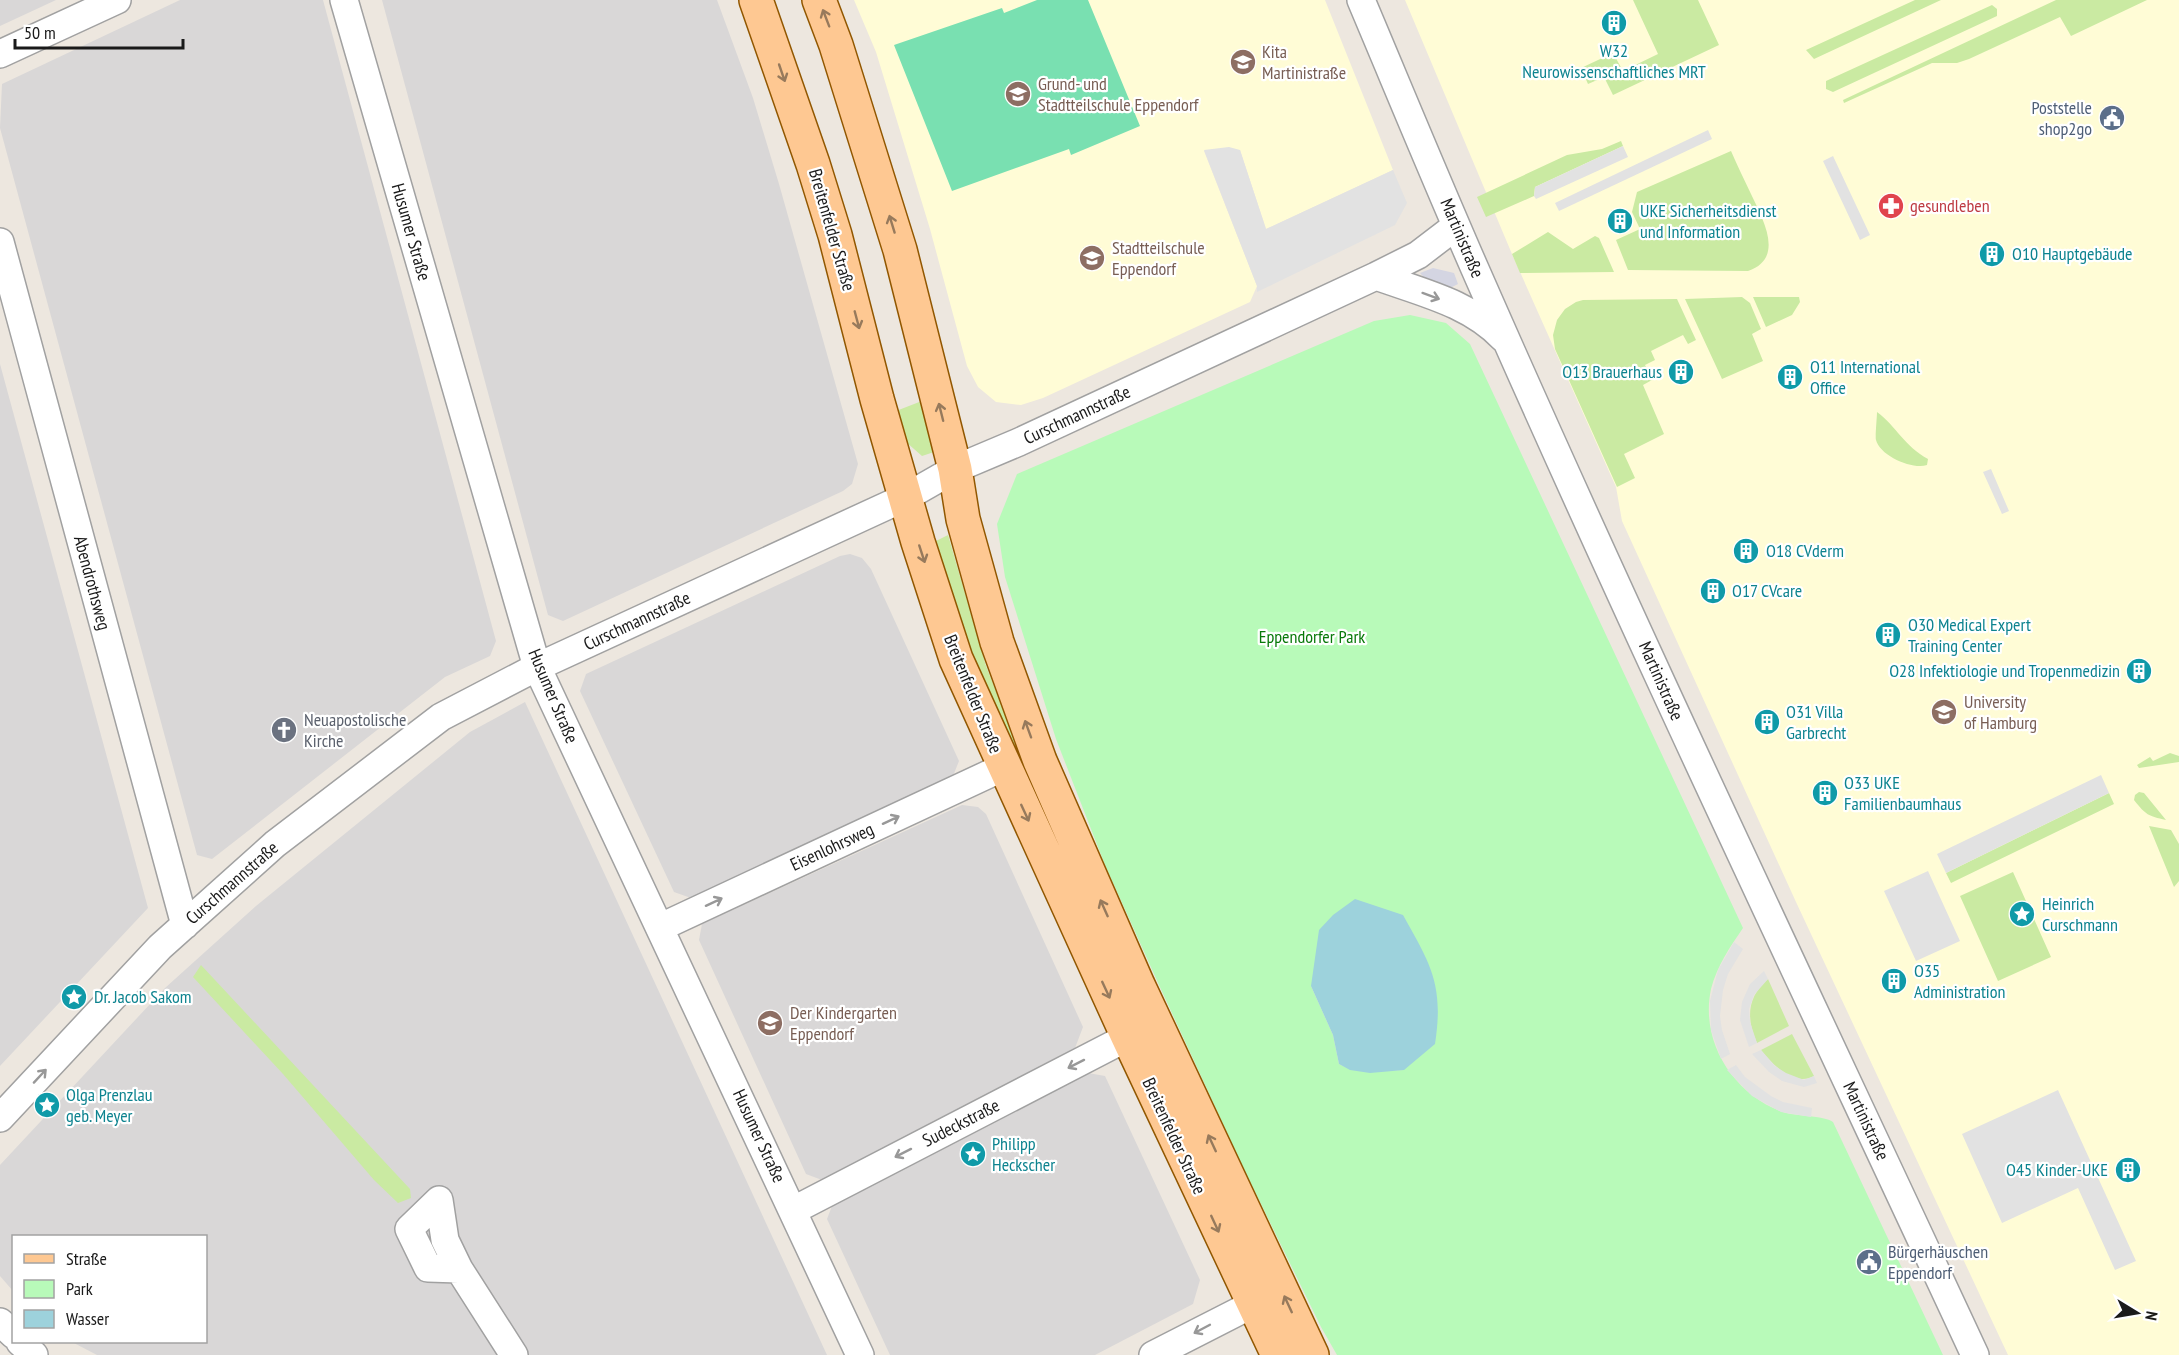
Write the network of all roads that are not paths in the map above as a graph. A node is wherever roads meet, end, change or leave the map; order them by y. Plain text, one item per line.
1 (117, 0) edge
2 (344, 0) edge
3 (756, 0) edge
4 (819, 0) edge
5 (1361, 0) edge
6 (0, 54) edge
7 (1456, 226) junction
8 (0, 242) edge
9 (1376, 276) junction
10 (1510, 346) junction
11 (955, 469) junction
12 (906, 497) junction
13 (537, 667) junction
14 (1004, 767) junction
15 (184, 925) junction
16 (661, 927) junction
17 (1128, 1037) junction
18 (0, 1118) edge
19 (794, 1210) junction
20 (459, 1269) dead end
21 (1253, 1304) junction
22 (0, 1322) edge
23 (12, 1333) edge
24 (22, 1343) edge
25 (34, 1355) edge
26 (514, 1355) edge
27 (860, 1355) edge
28 (1153, 1355) edge
29 (1278, 1355) edge
30 (1312, 1355) edge
31 (1975, 1355) edge

1 - 6 street
2 - 13 street, Husumer Straße
3 -> 12 main road, Breitenfelder Straße
11 -> 4 main road, Breitenfelder Straße
5 - 7 street, Martinistraße
7 - 9 street, Curschmannstraße
7 - 10 street, Martinistraße
8 - 15 street, Abendrothsweg
9 -> 10 street
9 - 11 street, Curschmannstraße
10 - 31 street, Martinistraße
11 - 12 street, Curschmannstraße
30 -> 11 main road, Breitenfelder Straße
12 - 13 street, Curschmannstraße
12 -> 14 main road, Breitenfelder Straße
13 - 15 street, Curschmannstraße
13 - 16 street, Husumer Straße
16 -> 14 street, Eisenlohrsweg
14 -> 17 main road, Breitenfelder Straße
18 -> 15 street, Curschmannstraße
16 - 19 street, Husumer Straße
17 -> 19 street, Sudeckstraße
17 -> 21 main road, Breitenfelder Straße
19 - 27 street, Husumer Straße
20 - 26 street
21 -> 28 street
21 - 29 main road, Breitenfelder Straße
22 - 23 street
24 - 25 street

